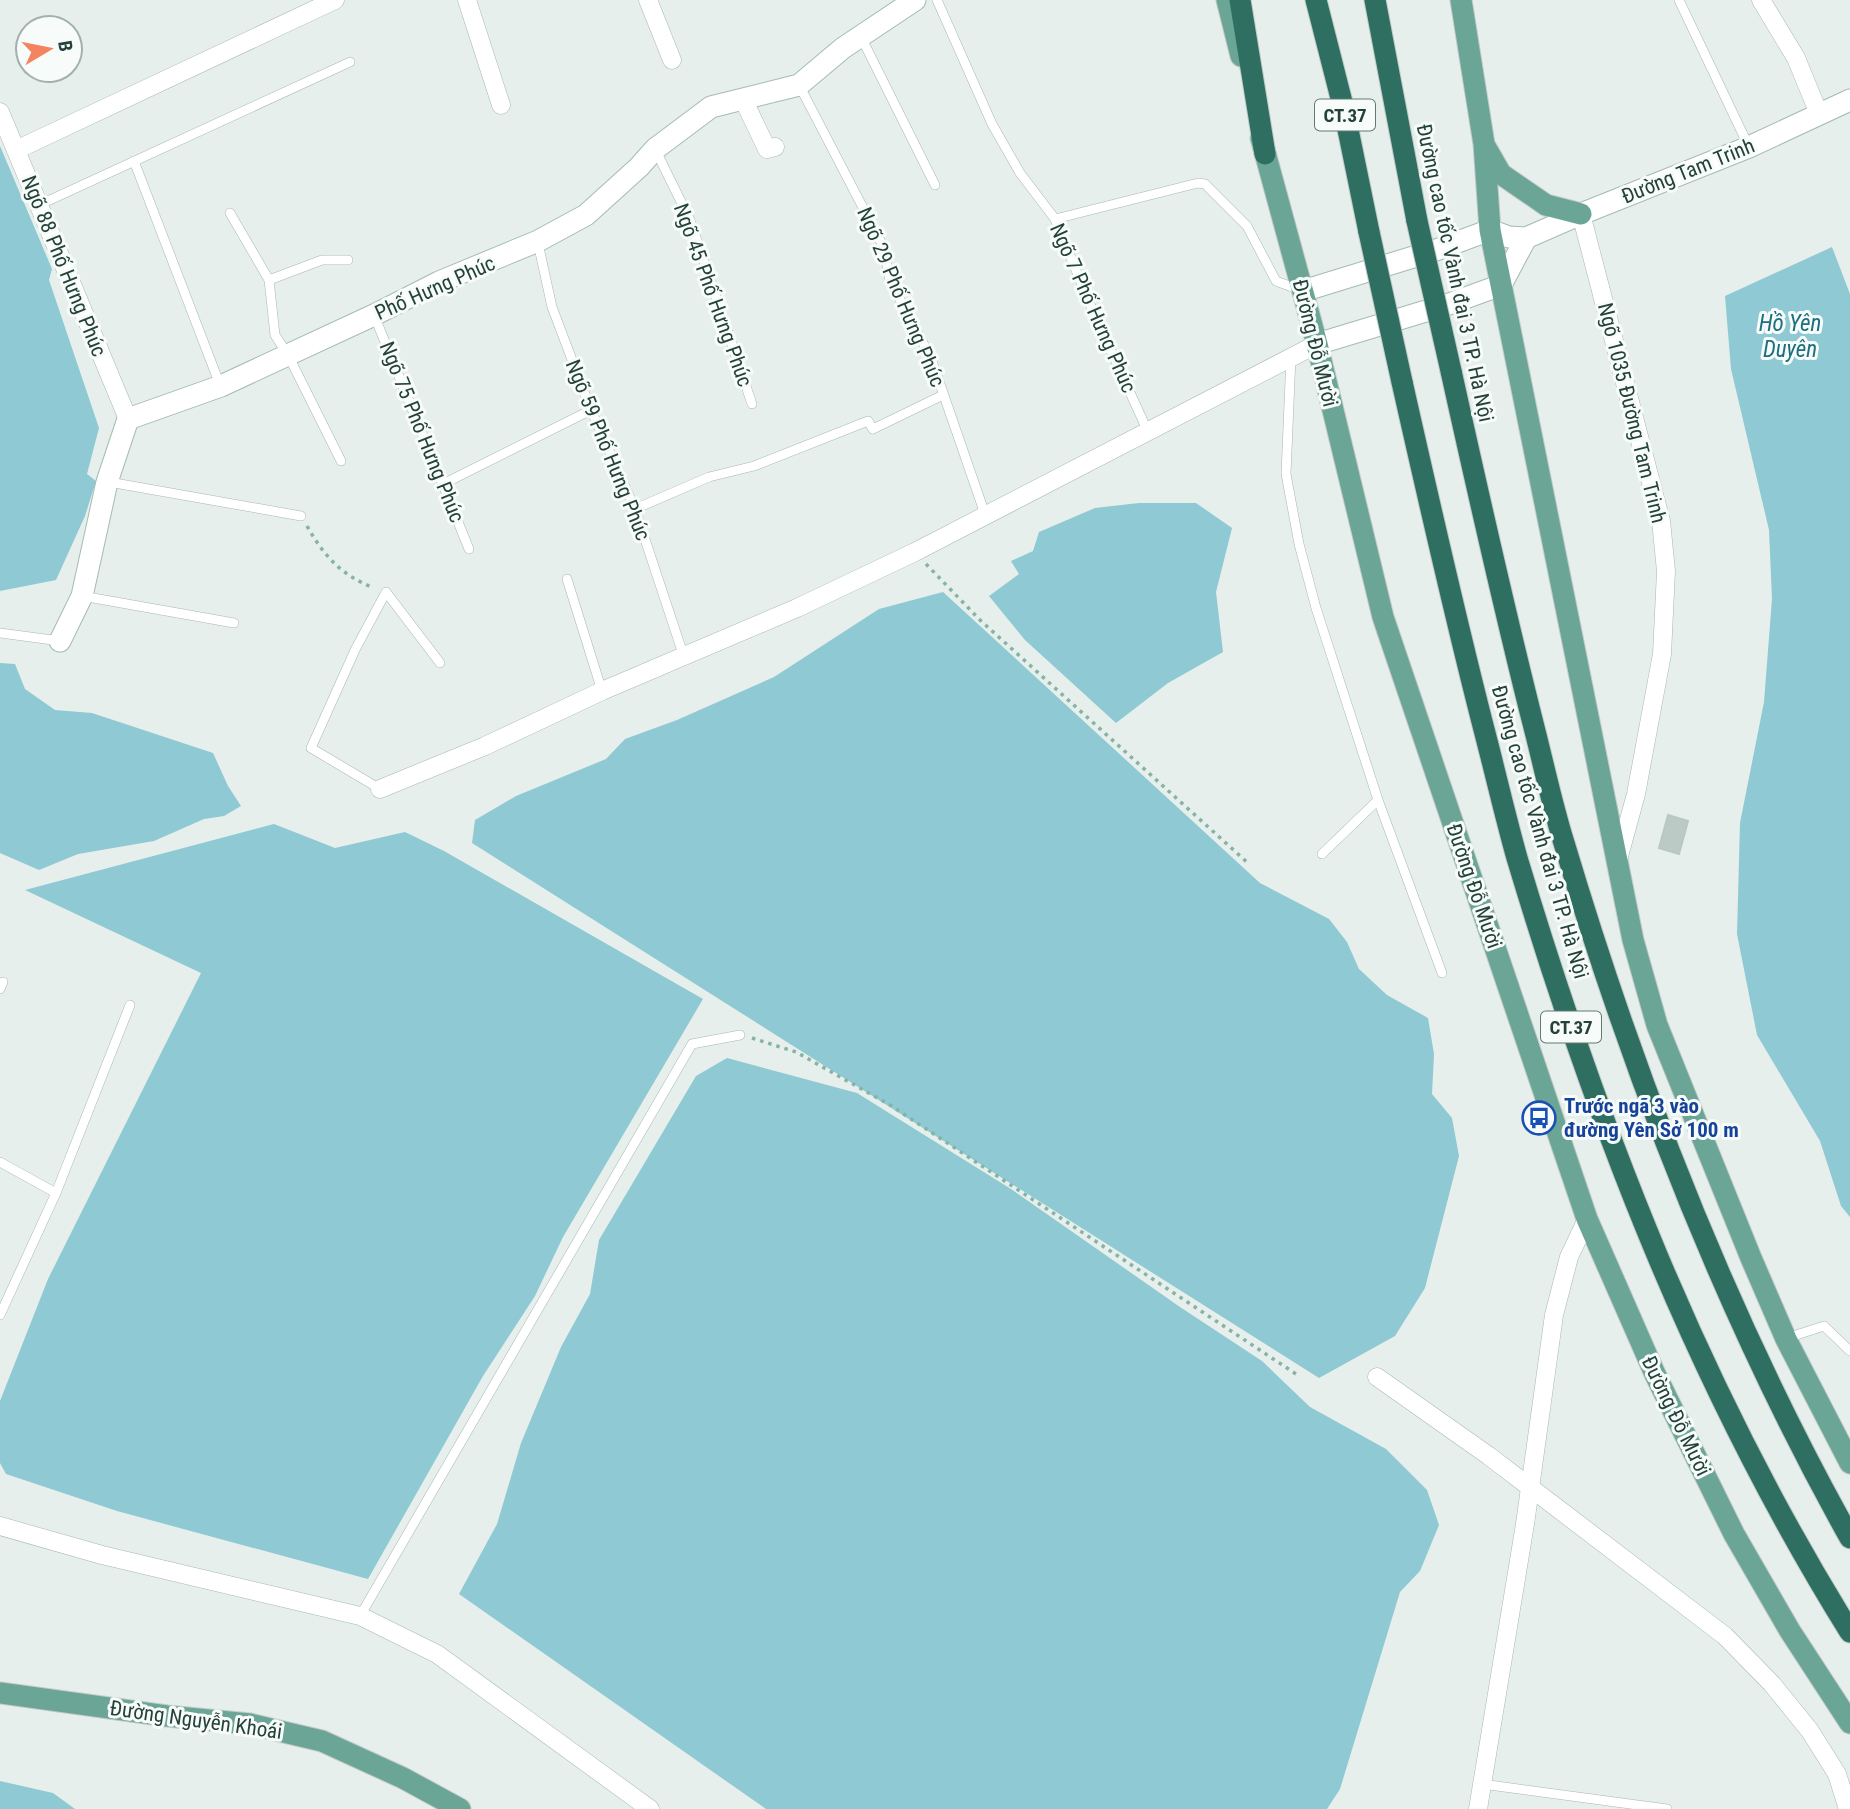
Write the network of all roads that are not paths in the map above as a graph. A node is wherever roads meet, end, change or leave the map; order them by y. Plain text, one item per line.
1 (334, 0) edge
2 (467, 0) edge
3 (648, 0) edge
4 (937, 0) edge
5 (1227, 0) edge
6 (1240, 0) edge
7 (1316, 0) edge
8 (1375, 0) edge
9 (1461, 0) edge
10 (1679, 0) edge
11 (1761, 0) edge
12 (906, 3) edge
13 (860, 36) junction
14 (672, 60) dead end
15 (350, 62) dead end
16 (799, 85) junction
17 (743, 99) junction
18 (1850, 100) edge
19 (501, 104) dead end
20 (0, 113) edge
21 (1819, 114) junction
22 (1484, 144) junction
23 (775, 147) dead end
24 (1749, 147) junction
25 (655, 149) junction
26 (16, 150) junction
27 (1265, 154) junction
28 (134, 161) junction
29 (935, 185) dead end
30 (39, 205) junction
31 (230, 213) dead end
32 (1581, 214) junction
33 (1055, 219) junction
34 (1490, 230) junction
35 (1526, 239) junction
36 (538, 241) junction
37 (348, 260) dead end
38 (269, 281) junction
39 (1501, 285) junction
40 (1303, 290) junction
41 (374, 315) junction
42 (1317, 344) junction
43 (288, 355) junction
44 (1291, 357) junction
45 (221, 386) junction
46 (943, 395) junction
47 (752, 404) dead end
48 (591, 410) junction
49 (128, 419) junction
50 (1148, 432) junction
51 (341, 461) dead end
52 (107, 482) junction
53 (443, 484) junction
54 (635, 509) junction
55 (301, 516) road end
56 (986, 517) junction
57 (470, 549) dead end
58 (567, 579) dead end
59 (82, 596) junction
60 (234, 623) dead end
61 (0, 633) edge
62 (60, 641) joint
63 (684, 657) junction
64 (440, 663) dead end
65 (602, 691) junction
66 (380, 789) joint
67 (1378, 800) junction
68 (1322, 854) dead end
69 (1617, 862) junction
70 (1442, 973) dead end
71 (130, 1005) dead end
72 (740, 1035) road end
73 (0, 1162) edge
74 (56, 1193) junction
75 (1587, 1219) junction
76 (0, 1315) edge
77 (1786, 1339) junction
78 (1850, 1350) edge
79 (1377, 1377) dead end
80 (1850, 1463) edge
81 (1529, 1488) junction
82 (0, 1526) edge
83 (1850, 1538) edge
84 (360, 1616) junction
85 (1850, 1632) edge
86 (0, 1693) edge
87 (1850, 1723) edge
88 (1843, 1770) edge
89 (1482, 1784) junction
90 (460, 1809) edge
91 (650, 1809) edge
92 (1478, 1809) edge
93 (1667, 1809) edge
94 (1848, 1809) edge

1 - 26 street
2 - 19 street
3 - 14 street
4 - 33 lane, Ngõ 7 Phố Hưng Phúc
5 - 27 main road, Đường Đỗ Mười
6 - 27 highway
7 - 85 highway, Đường cao tốc Vành đai 3 TP. Hà Nội / CT.37, bridge
8 - 83 highway, Đường cao tốc Vành đai 3 TP. Hà Nội / CT.37, bridge
9 - 22 main road
10 - 24 lane
11 - 21 street
12 - 13 street, Phố Hưng Phúc
13 - 16 street, Phố Hưng Phúc
13 - 29 lane
15 - 28 lane
16 - 17 street, Phố Hưng Phúc
16 - 46 lane, Ngõ 29 Phố Hưng Phúc
17 - 23 street
17 - 25 street, Phố Hưng Phúc
18 - 21 street, Đường Tam Trinh
20 - 26 street, Ngõ 88 Phố Hưng Phúc
21 - 24 street, Đường Tam Trinh
22 - 32 main road
22 - 34 main road
24 - 32 street, Đường Tam Trinh
25 - 36 street, Phố Hưng Phúc
25 - 47 lane, Ngõ 45 Phố Hưng Phúc
26 - 30 street, Ngõ 88 Phố Hưng Phúc
27 - 40 main road, Đường Đỗ Mười
28 - 30 lane
28 - 45 lane
30 - 49 street, Ngõ 88 Phố Hưng Phúc
31 - 38 lane
32 - 35 street, Đường Tam Trinh
32 - 69 street, Ngõ 1035 Đường Tam Trinh
33 - 40 lane
33 - 50 lane, Ngõ 7 Phố Hưng Phúc
34 - 35 street
34 - 39 main road
34 - 40 street
35 - 39 street
36 - 41 street, Phố Hưng Phúc
36 - 48 lane, Ngõ 59 Phố Hưng Phúc
37 - 38 lane
38 - 43 lane
39 - 42 street
39 - 69 main road
40 - 42 main road, Đường Đỗ Mười
41 - 43 street, Phố Hưng Phúc
41 - 53 lane, Ngõ 75 Phố Hưng Phúc
42 - 44 street
42 - 75 main road, Đường Đỗ Mười
43 - 45 street, Phố Hưng Phúc
43 - 51 lane
44 - 50 street
44 - 67 lane
45 - 49 street, Phố Hưng Phúc
46 - 54 lane
46 - 56 lane, Ngõ 29 Phố Hưng Phúc
48 - 53 lane
48 - 54 lane, Ngõ 59 Phố Hưng Phúc
49 - 52 street
50 - 56 street
52 - 55 lane
52 - 59 street
53 - 57 lane, Ngõ 75 Phố Hưng Phúc
54 - 63 lane, Ngõ 59 Phố Hưng Phúc
56 - 63 street
58 - 65 lane
59 - 60 lane
59 - 62 street
61 - 62 lane
63 - 65 street
64 - 66 lane
65 - 66 street
67 - 68 lane
67 - 70 lane
69 - 77 main road
71 - 74 lane
72 - 84 lane
73 - 74 lane
74 - 76 lane
75 - 81 street
75 - 87 main road, Đường Đỗ Mười
77 - 78 lane
77 - 80 main road
79 - 81 street
81 - 88 street
81 - 89 street
82 - 84 street
84 - 91 street
86 - 90 main road, Đường Nguyễn Khoái
88 - 94 street
89 - 92 street
89 - 93 lane

